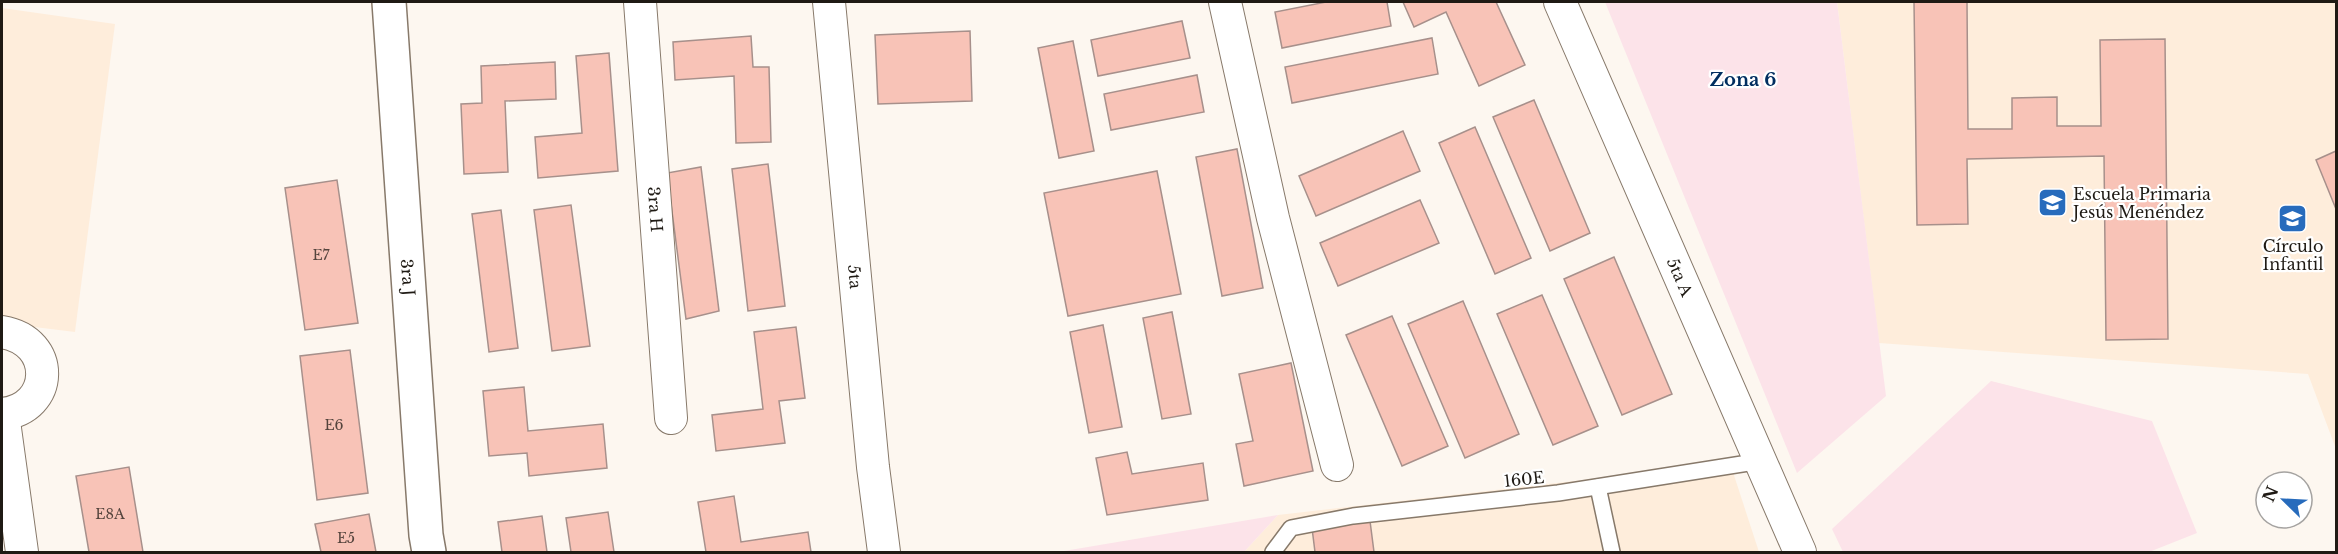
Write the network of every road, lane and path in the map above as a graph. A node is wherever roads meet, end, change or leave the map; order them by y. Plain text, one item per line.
1 (389, 2) edge
2 (640, 2) edge
3 (829, 2) edge
4 (1225, 2) edge
5 (1560, 2) edge
6 (2, 332) edge
7 (2, 414) edge
8 (671, 418) dead end
9 (1761, 461) junction
10 (1337, 465) dead end
11 (1598, 487) junction
12 (22, 552) edge
13 (429, 552) edge
14 (884, 552) edge
15 (1273, 552) edge
16 (1612, 552) edge
17 (1800, 552) edge

1 - 13 street, 3ra J
2 - 8 street, 3ra H
3 - 14 street, 5ta
4 - 10 street
5 - 9 street, 5ta A
6 - 7 street
7 - 12 street
9 - 11 lane, 160E
9 - 17 street, 5ta A
11 - 15 lane, 160E
11 - 16 lane

